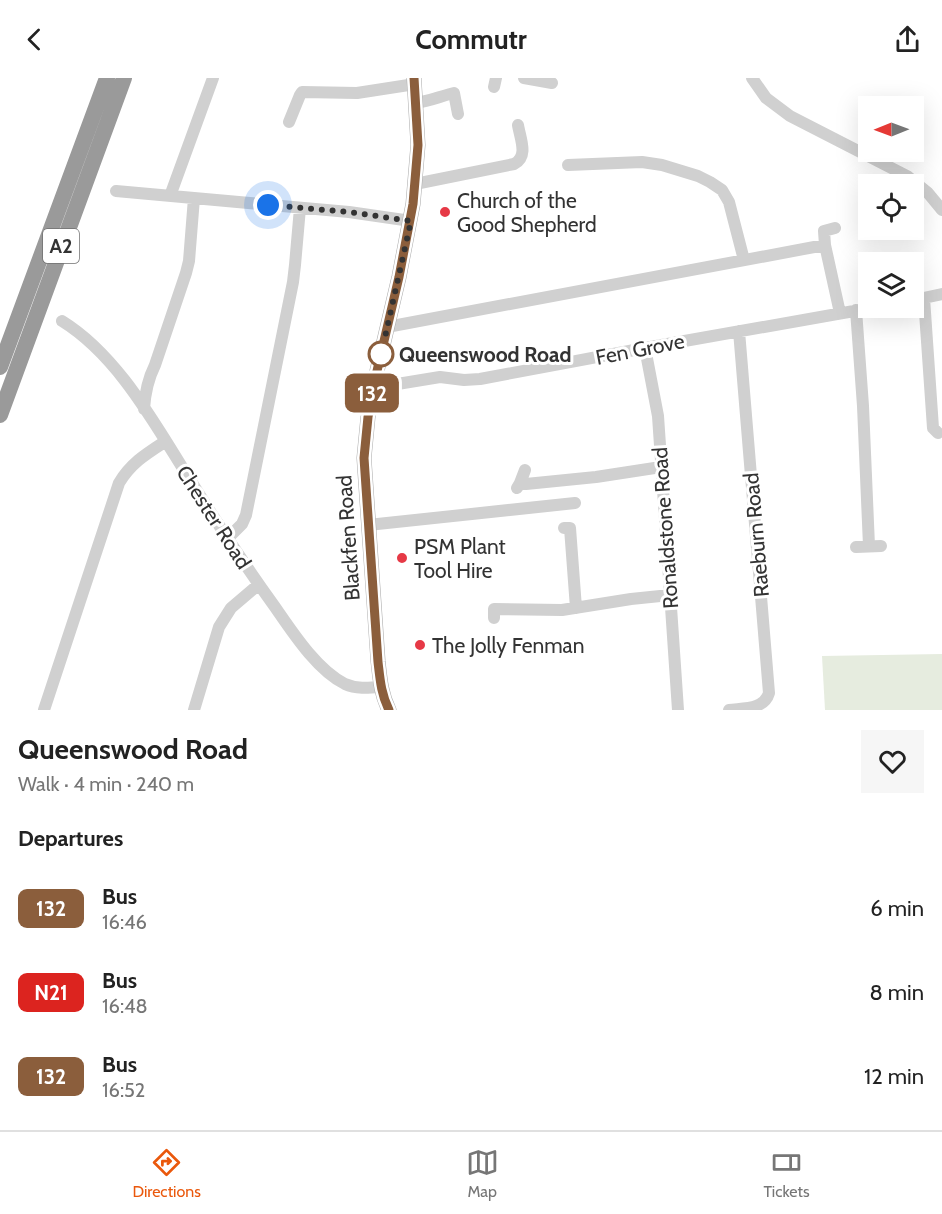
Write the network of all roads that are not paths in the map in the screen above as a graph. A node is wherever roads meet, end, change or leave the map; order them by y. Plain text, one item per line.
1 (108, 78) edge
2 (124, 78) edge
3 (213, 78) edge
4 (524, 78) edge
5 (752, 78) edge
6 (414, 81) edge
7 (552, 83) dead end
8 (416, 103) junction
9 (459, 114) dead end
10 (289, 122) dead end
11 (518, 125) dead end
12 (568, 165) dead end
13 (415, 184) junction
14 (116, 191) dead end
15 (170, 196) junction
16 (194, 198) junction
17 (300, 208) junction
18 (942, 210) edge
19 (411, 221) junction
20 (835, 228) dead end
21 (825, 245) junction
22 (744, 260) junction
23 (942, 294) edge
24 (924, 298) edge
25 (856, 310) joint
26 (840, 313) junction
27 (921, 318) edge
28 (62, 321) dead end
29 (387, 327) junction
30 (740, 331) junction
31 (645, 348) junction
32 (0, 367) edge
33 (150, 375) junction
34 (128, 387) junction
35 (373, 388) junction
36 (144, 409) junction
37 (0, 415) edge
38 (938, 433) dead end
39 (166, 441) junction
40 (661, 467) junction
41 (525, 470) dead end
42 (575, 503) dead end
43 (368, 525) junction
44 (564, 528) dead end
45 (227, 539) junction
46 (869, 546) dead end
47 (258, 585) junction
48 (670, 595) junction
49 (576, 608) junction
50 (490, 612) dead end
51 (381, 687) junction
52 (44, 710) edge
53 (194, 710) edge
54 (389, 710) edge
55 (678, 710) edge
56 (729, 710) edge

1 - 32 highway, A2
2 - 37 highway, A2
3 - 15 street
4 - 7 street
5 - 18 street
6 - 8 main road, Blackfen Road
6 - 10 street
8 - 9 street
8 - 13 main road, Blackfen Road
11 - 13 street
12 - 22 street
13 - 19 main road, Blackfen Road
14 - 15 street
15 - 16 street
16 - 17 street
16 - 33 street
17 - 19 street
17 - 45 street
19 - 29 main road, Blackfen Road
20 - 21 street
21 - 22 street
21 - 26 street
22 - 29 street
23 - 24 street
25 - 26 street, Fen Grove
25 - 46 street
26 - 30 street, Fen Grove
27 - 38 street
28 - 34 street, Chester Road
29 - 35 main road, Blackfen Road
30 - 31 street, Fen Grove
30 - 56 street, Raeburn Road
31 - 35 street, Fen Grove
31 - 40 street, Ronaldstone Road
33 - 34 street
33 - 36 street
34 - 36 street, Chester Road
35 - 43 main road, Blackfen Road
36 - 39 street, Chester Road
39 - 45 street, Chester Road
39 - 52 street
40 - 41 street
40 - 48 street, Ronaldstone Road
42 - 43 street
43 - 51 main road, Blackfen Road
44 - 49 street
45 - 47 street, Chester Road
47 - 51 street, Chester Road
47 - 53 street
48 - 49 street
48 - 55 street, Ronaldstone Road
49 - 50 street
51 - 54 main road, Blackfen Road

